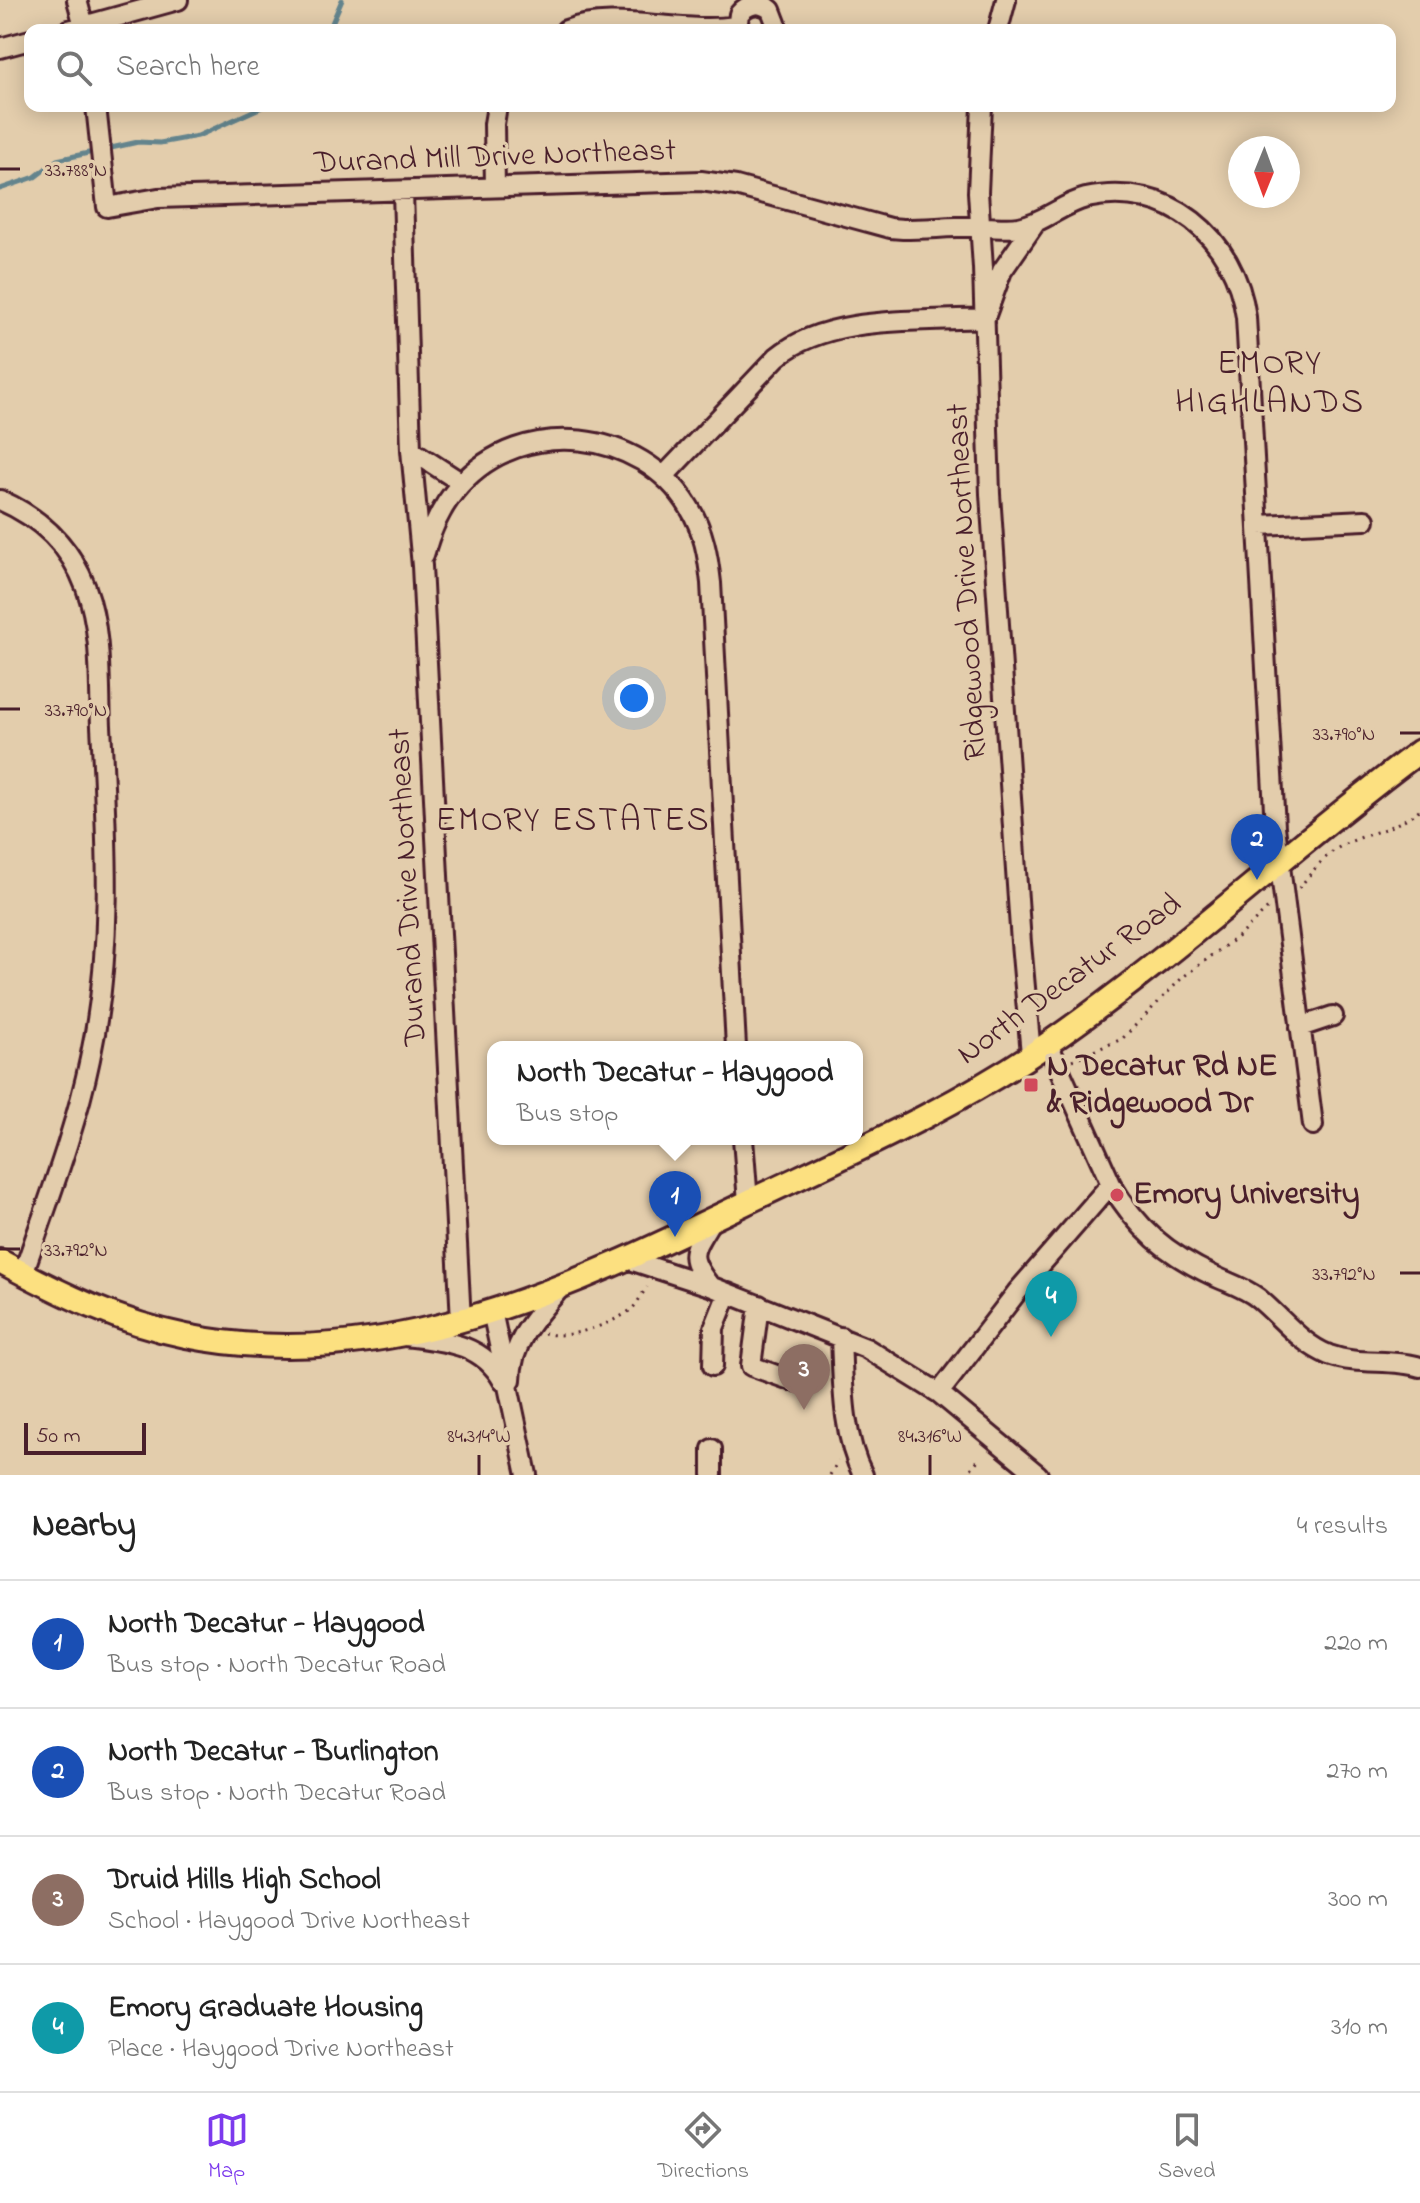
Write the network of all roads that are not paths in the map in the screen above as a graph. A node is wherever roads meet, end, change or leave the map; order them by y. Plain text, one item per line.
1 (77, 0) edge
2 (178, 0) edge
3 (1006, 0) edge
4 (79, 24) edge
5 (96, 24) edge
6 (738, 24) edge
7 (775, 24) edge
8 (1000, 24) edge
9 (24, 42) edge
10 (0, 48) edge
11 (97, 112) edge
12 (496, 112) edge
13 (982, 112) edge
14 (495, 187) junction
15 (403, 192) junction
16 (1038, 220) junction
17 (981, 227) junction
18 (985, 318) junction
19 (411, 450) junction
20 (664, 476) junction
21 (462, 483) junction
22 (0, 500) edge
23 (1365, 520) dead end
24 (1259, 525) junction
25 (422, 566) junction
26 (1420, 751) edge
27 (1410, 765) edge
28 (1279, 862) junction
29 (1333, 1016) dead end
30 (1300, 1027) junction
31 (736, 1041) edge
32 (1040, 1049) junction
33 (1313, 1125) dead end
34 (743, 1145) edge
35 (1111, 1184) junction
36 (748, 1202) junction
37 (712, 1219) junction
38 (630, 1260) junction
39 (0, 1261) edge
40 (23, 1274) junction
41 (562, 1286) junction
42 (719, 1289) junction
43 (759, 1305) junction
44 (492, 1311) junction
45 (461, 1321) junction
46 (403, 1336) junction
47 (841, 1337) junction
48 (713, 1366) dead end
49 (1420, 1367) edge
50 (793, 1381) dead end
51 (939, 1393) junction
52 (510, 1394) junction
53 (712, 1449) dead end
54 (527, 1475) edge
55 (712, 1475) edge
56 (863, 1475) edge
57 (1038, 1475) edge

1 - 4 street
2 - 5 street
3 - 8 street
6 - 7 street
9 - 10 street
11 - 15 street, Durand Mill Drive Northeast
12 - 14 street
13 - 17 street, Ridgewood Drive Northeast
14 - 15 street, Durand Mill Drive Northeast
14 - 17 street, Durand Mill Drive Northeast
15 - 19 street, Durand Drive Northeast
16 - 17 street, Durand Mill Drive Northeast
16 - 18 street
16 - 24 street, Durand Mill Drive Northeast
17 - 18 street, Ridgewood Drive Northeast
18 - 20 street
18 - 32 street, Ridgewood Drive Northeast
19 - 21 street
19 - 25 street, Durand Drive Northeast
20 - 21 street
20 - 31 street
21 - 25 street
22 - 40 street
23 - 24 street
24 - 28 street, Durand Mill Drive Northeast
25 - 45 street, Durand Drive Northeast
26 - 27 main road, North Decatur Road
27 - 28 main road, North Decatur Road
28 - 30 street, Durand Mill Drive Northeast
28 - 32 main road, North Decatur Road
29 - 30 street
30 - 33 street, Durand Mill Drive Northeast
32 - 35 street, Ridgewood Drive Northeast
32 - 36 main road, North Decatur Road
34 - 36 street
35 - 49 street, Ridgewood Drive Northeast
35 - 51 street
36 - 37 main road, North Decatur Road
37 - 38 main road, North Decatur Road
37 - 42 street
38 - 41 main road, North Decatur Road
38 - 42 street
39 - 40 main road, North Decatur Road
40 - 46 main road, North Decatur Road
41 - 44 main road, North Decatur Road
41 - 52 street
42 - 43 street
42 - 48 street
43 - 47 street
43 - 50 street
44 - 45 main road, North Decatur Road
44 - 52 street
45 - 46 main road, North Decatur Road
46 - 52 street
47 - 51 street
47 - 56 street
51 - 57 street
52 - 54 street
53 - 55 street

